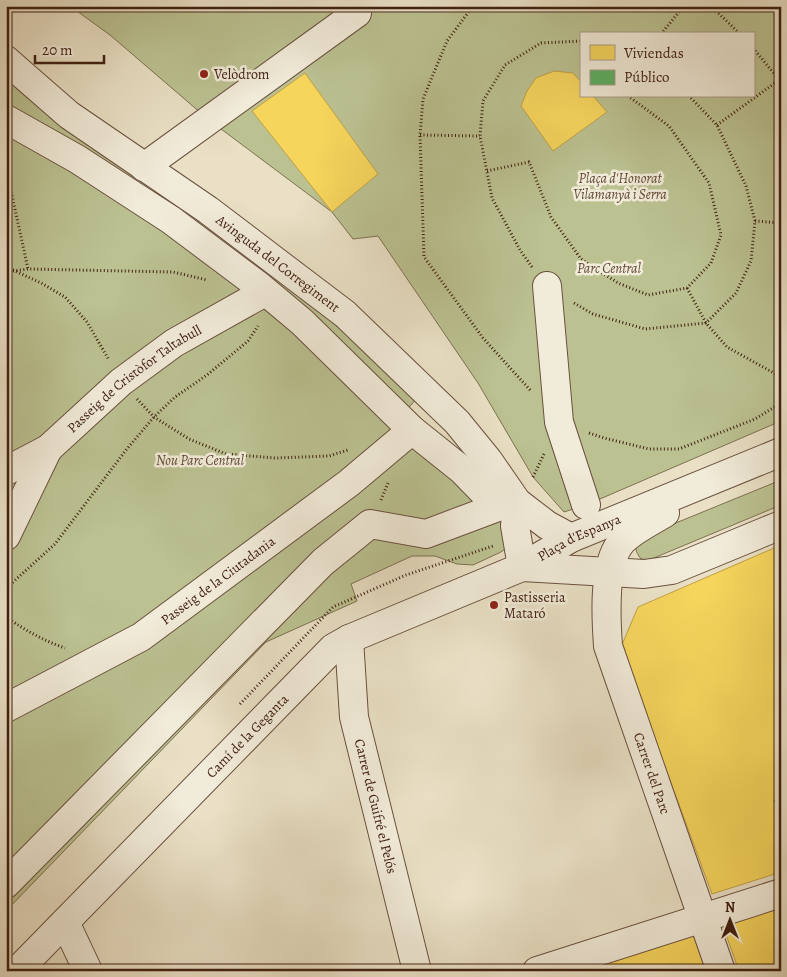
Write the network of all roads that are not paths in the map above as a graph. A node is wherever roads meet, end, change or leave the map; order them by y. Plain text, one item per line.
1 (357, 13) dead end
2 (6, 60) edge
3 (6, 119) edge
4 (144, 167) junction
5 (547, 286) road end
6 (273, 299) junction
7 (412, 430) junction
8 (48, 449) junction
9 (781, 452) edge
10 (6, 471) edge
11 (781, 472) edge
12 (720, 476) junction
13 (517, 502) junction
14 (586, 505) dead end
15 (781, 525) edge
16 (641, 528) junction
17 (6, 536) edge
18 (571, 538) junction
19 (522, 567) junction
20 (610, 572) junction
21 (349, 639) junction
22 (6, 708) edge
23 (6, 884) edge
24 (781, 893) edge
25 (703, 918) junction
26 (65, 922) junction
27 (17, 971) edge
28 (88, 971) edge
29 (417, 971) edge
30 (537, 971) edge
31 (721, 971) edge

1 - 4 street
2 - 4 street, Avinguda del Corregiment
3 - 6 street
4 - 13 street, Avinguda del Corregiment
5 - 14 street
6 - 7 street
6 - 8 street, Passeig de Cristòfor Taltabull
7 - 22 street, Passeig de la Ciutadania
7 - 23 street
8 - 10 street, Passeig de Cristòfor Taltabull
8 - 17 street
9 - 12 street, Plaça d'Espanya
11 - 16 street, Plaça d'Espanya
12 - 16 street, Plaça d'Espanya
12 - 18 street, Plaça d'Espanya
13 - 18 street, Avinguda del Corregiment
13 - 19 street
15 - 20 street, Plaça d'Espanya
16 - 20 street, Plaça d'Espanya
18 - 19 street, Plaça d'Espanya
19 - 20 street, Plaça d'Espanya
19 - 21 street, Camí de la Geganta
20 - 25 street, Carrer del Parc
21 - 26 street, Camí de la Geganta
21 - 29 street, Carrer de Guifré el Pelós
24 - 25 street
25 - 30 street
25 - 31 street, Carrer del Parc
26 - 27 street, Camí de la Geganta
26 - 28 street

